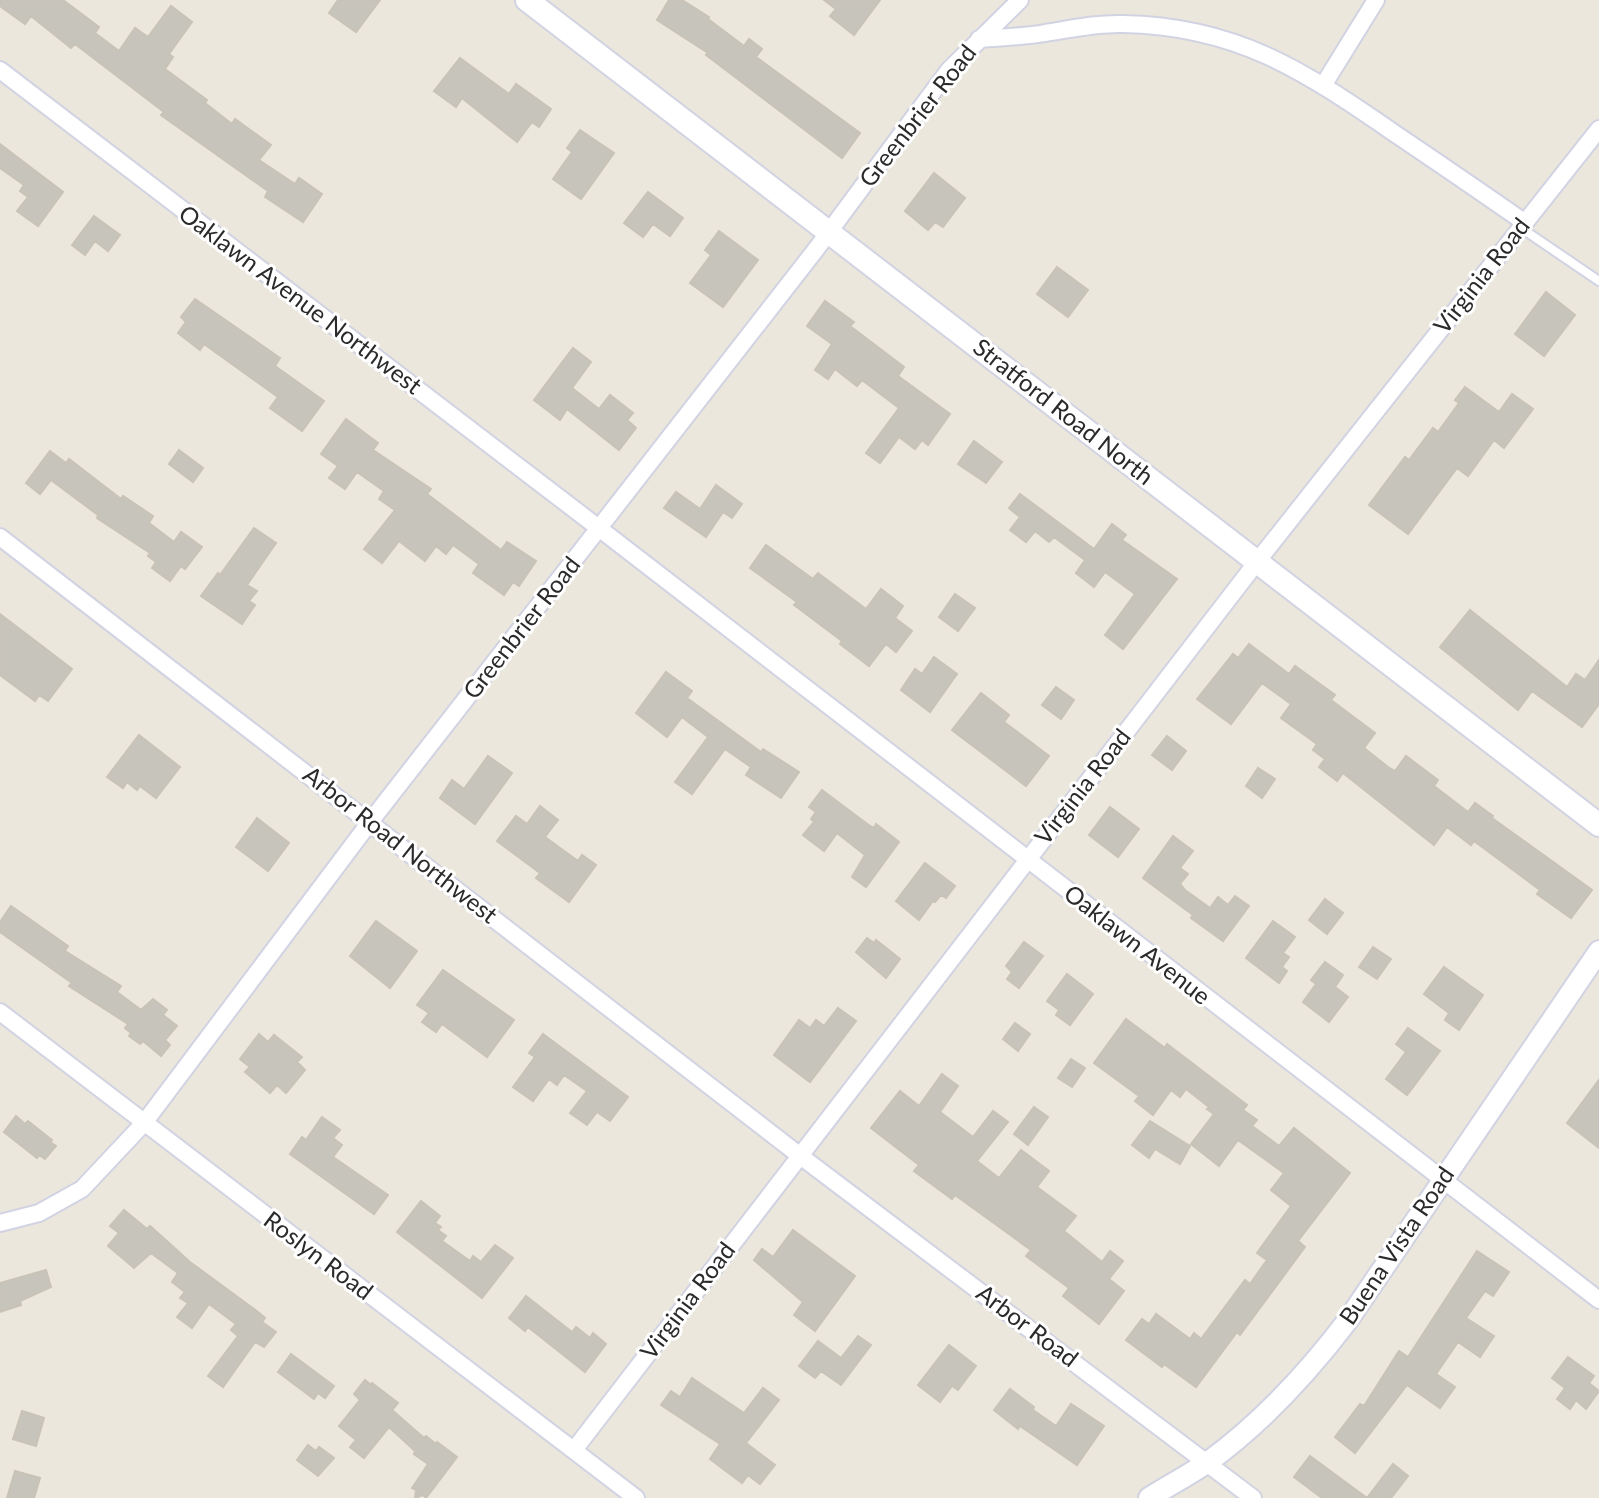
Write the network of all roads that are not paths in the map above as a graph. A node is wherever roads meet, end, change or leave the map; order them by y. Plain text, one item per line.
1 (527, 0) edge
2 (1020, 0) edge
3 (1376, 0) edge
4 (979, 39) junction
5 (3, 78) edge
6 (1324, 84) junction
7 (1599, 129) edge
8 (1522, 225) junction
9 (830, 231) junction
10 (1599, 281) edge
11 (600, 529) junction
12 (0, 537) edge
13 (1256, 563) junction
14 (370, 822) junction
15 (1599, 825) edge
16 (1027, 860) junction
17 (1599, 951) edge
18 (0, 1012) edge
19 (144, 1123) junction
20 (799, 1155) junction
21 (1441, 1181) junction
22 (0, 1223) edge
23 (1599, 1300) edge
24 (574, 1450) junction
25 (1208, 1462) junction
26 (636, 1498) edge
27 (1149, 1498) edge
28 (1253, 1498) edge

1 - 9 main road, Stratford Road North
2 - 4 street, Greenbrier Road
3 - 6 street
4 - 6 street
4 - 9 street, Greenbrier Road
5 - 11 street, Oaklawn Avenue Northwest
6 - 8 street
7 - 8 street, Virginia Road
8 - 10 lane
8 - 13 street, Virginia Road
9 - 11 street, Greenbrier Road
9 - 13 main road, Stratford Road North
11 - 14 street, Greenbrier Road
11 - 16 street, Oaklawn Avenue
12 - 14 street, Arbor Road Northwest
13 - 15 main road, Stratford Road North
13 - 16 street, Virginia Road
14 - 19 street, Greenbrier Road
14 - 20 street, Arbor Road Northwest
16 - 20 street, Virginia Road
16 - 21 street, Oaklawn Avenue
17 - 21 street, Buena Vista Road
18 - 19 street, Roslyn Road
19 - 22 street, Greenbrier Road
19 - 24 street, Roslyn Road
20 - 24 street, Virginia Road
20 - 25 street, Arbor Road
21 - 23 street, Oaklawn Avenue
21 - 25 street, Buena Vista Road
24 - 26 street, Roslyn Road
25 - 27 street, Buena Vista Road
25 - 28 street, Arbor Road

